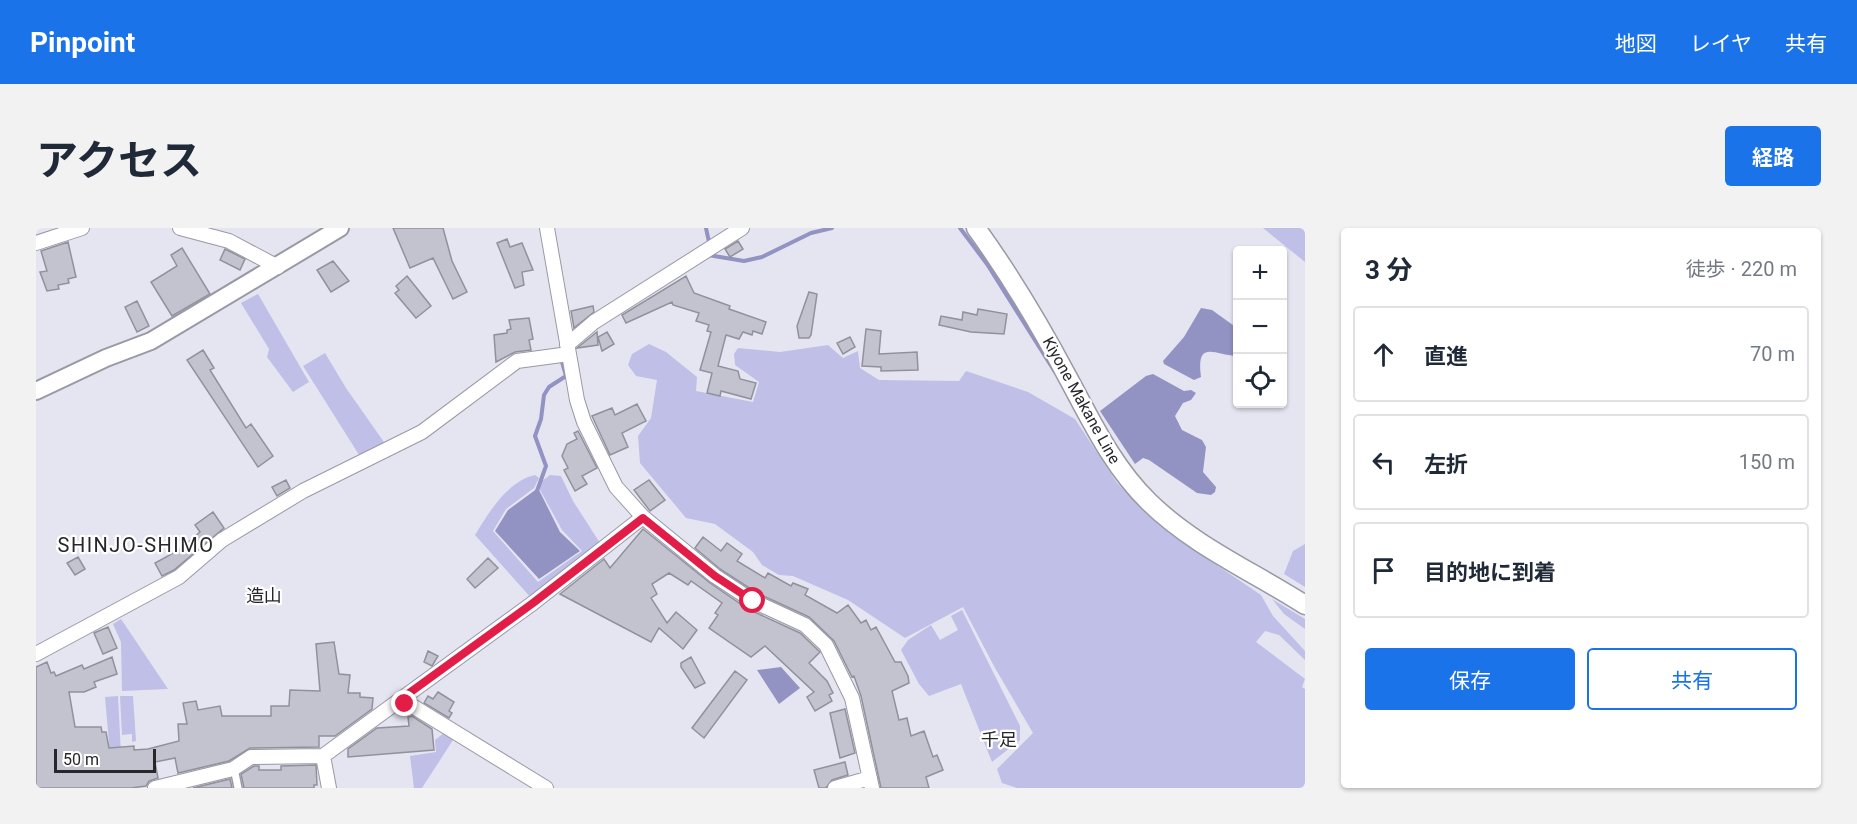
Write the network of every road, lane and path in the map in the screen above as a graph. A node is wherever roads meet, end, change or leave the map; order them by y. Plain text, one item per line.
1 (82, 228) edge
2 (180, 228) edge
3 (340, 228) edge
4 (547, 228) edge
5 (742, 228) edge
6 (976, 228) edge
7 (36, 243) edge
8 (278, 267) junction
9 (568, 349) junction
10 (36, 391) edge
11 (643, 518) junction
12 (1305, 605) edge
13 (36, 654) edge
14 (401, 699) junction
15 (323, 756) junction
16 (234, 768) junction
17 (871, 783) edge
18 (155, 788) edge
19 (238, 788) edge
20 (329, 788) edge
21 (546, 788) edge
22 (835, 788) edge

1 - 7 street
2 - 8 street
3 - 8 street
4 - 9 street
5 - 9 street
6 - 12 main road, Kiyone Makane Line
8 - 10 street
9 - 11 street
9 - 13 street
11 - 14 street
11 - 17 street
14 - 15 street
14 - 21 street
15 - 16 street
15 - 20 street
16 - 18 street
16 - 19 lane
17 - 22 street

